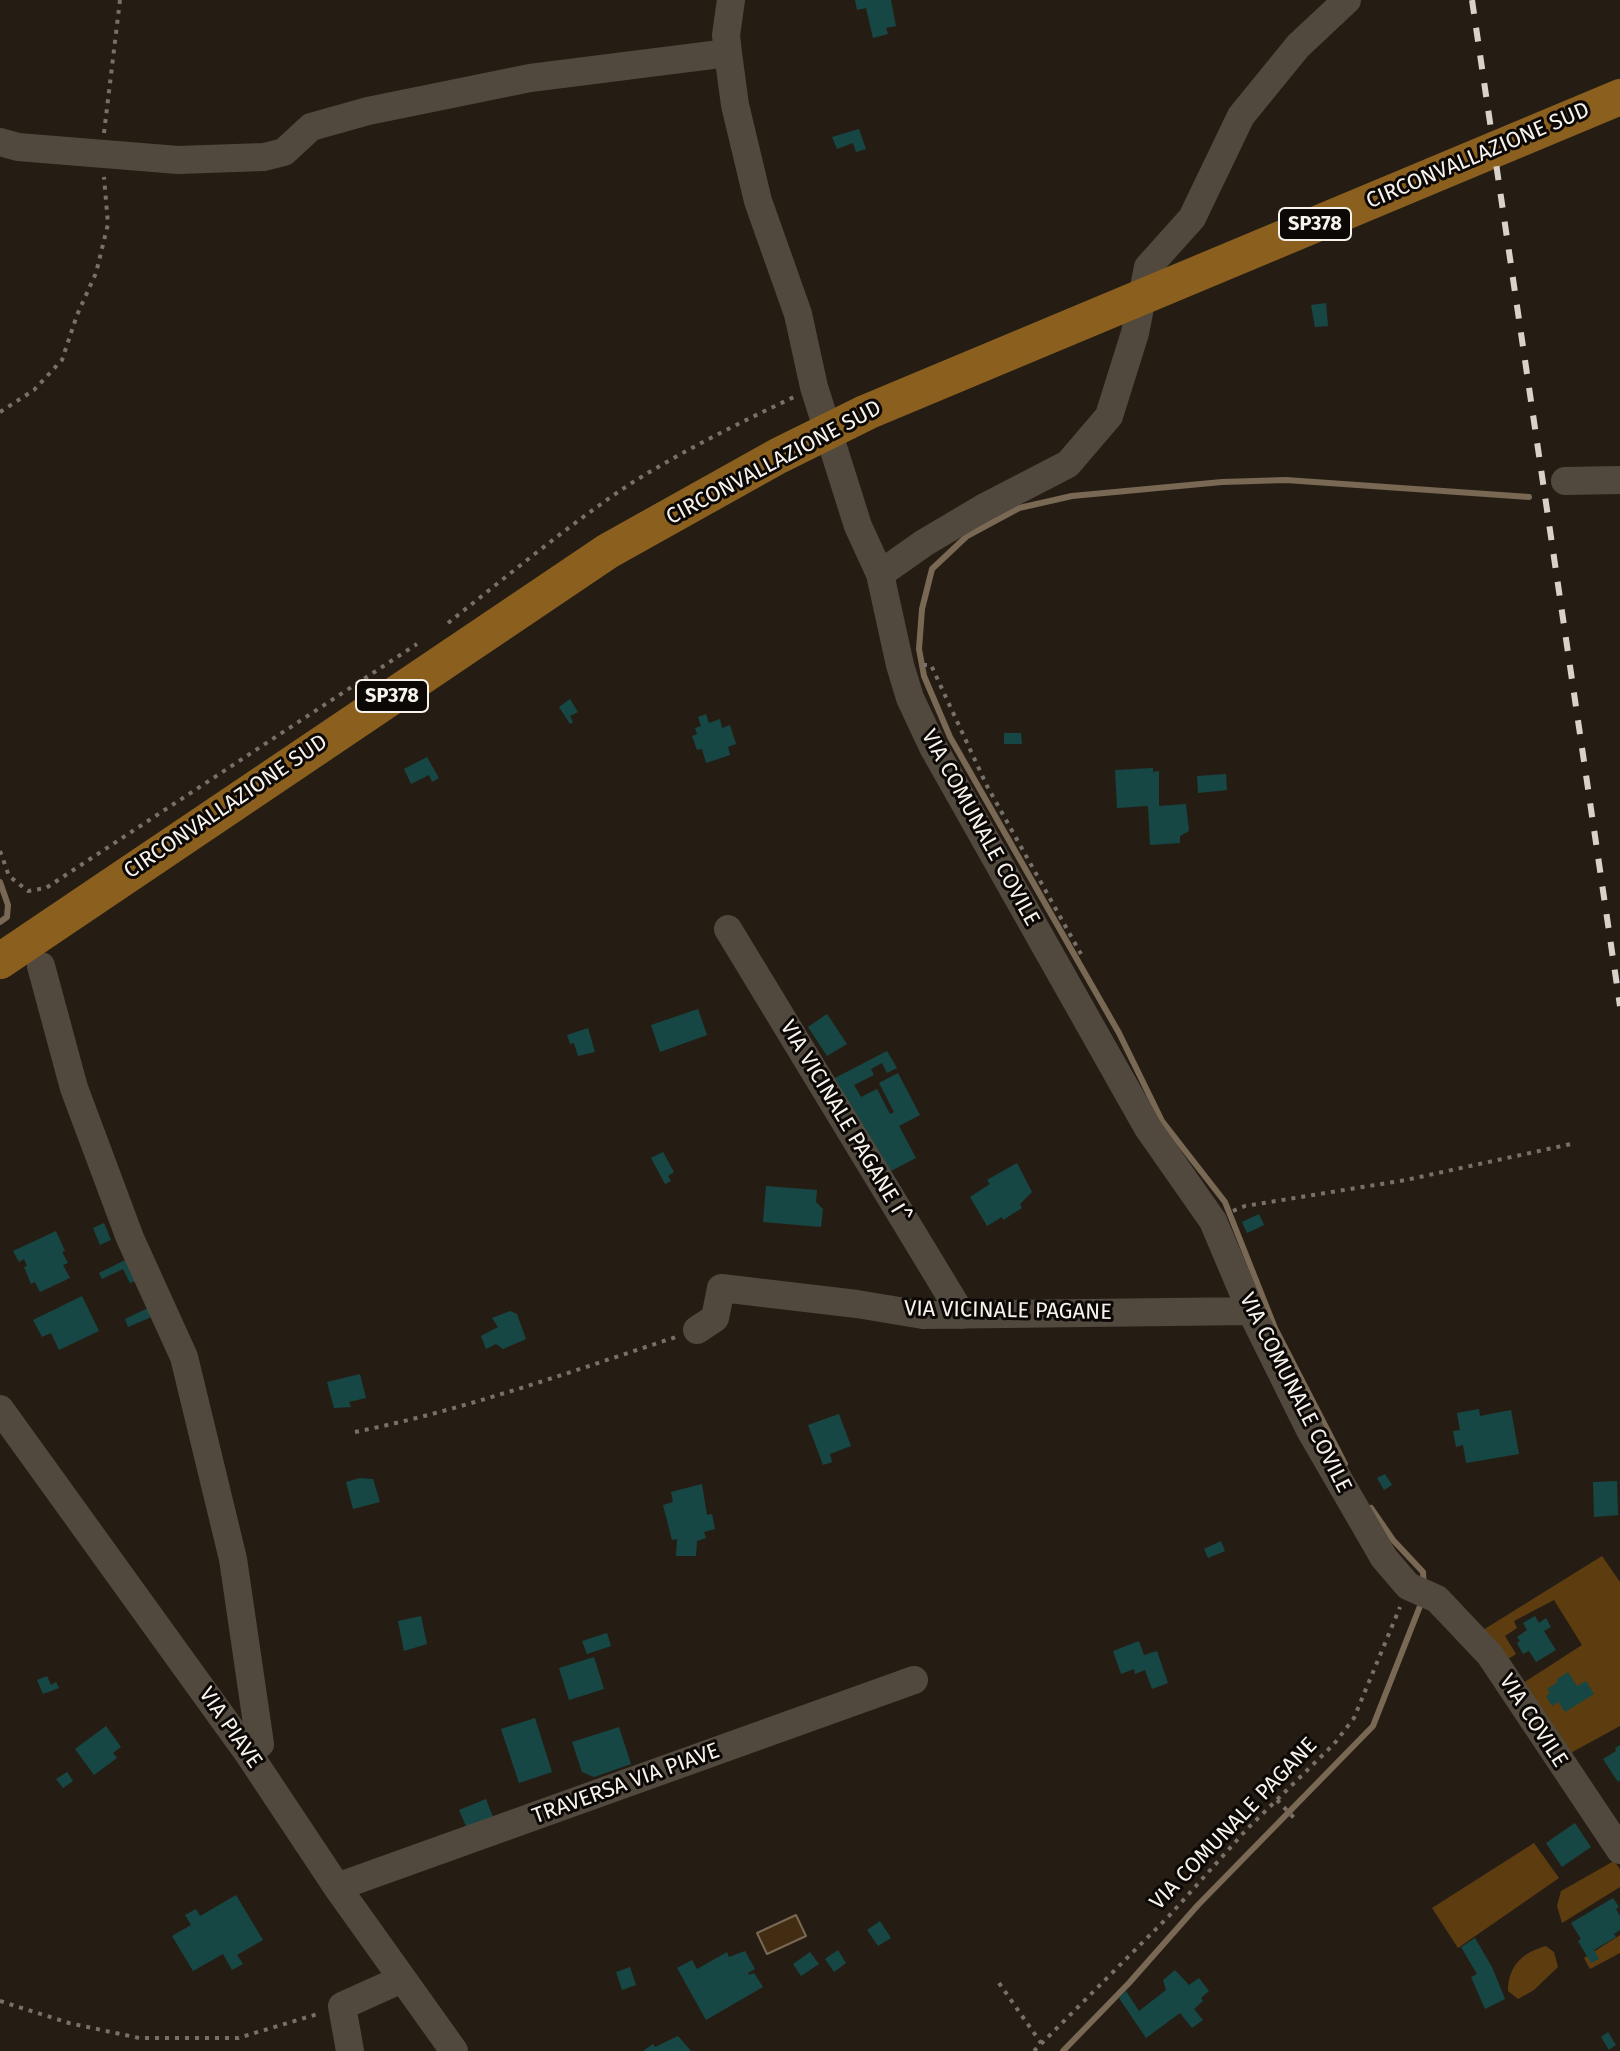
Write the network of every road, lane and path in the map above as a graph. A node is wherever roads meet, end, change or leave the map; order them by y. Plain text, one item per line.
1 (120, 0) edge
2 (731, 0) edge
3 (1347, 0) edge
4 (728, 53) junction
5 (1620, 97) edge
6 (0, 142) edge
7 (101, 154) junction
8 (814, 387) junction
9 (0, 412) edge
10 (1620, 480) edge
11 (1565, 481) dead end
12 (880, 574) junction
13 (443, 627) dead end
14 (419, 643) dead end
15 (931, 665) dead end
16 (0, 851) edge
17 (728, 929) dead end
18 (1081, 954) dead end
19 (13, 958) edge
20 (1571, 1144) dead end
21 (1245, 1206) dead end
22 (1251, 1311) junction
23 (962, 1315) junction
24 (697, 1330) joint
25 (0, 1409) edge
26 (355, 1432) dead end
27 (1408, 1586) junction
28 (914, 1680) dead end
29 (248, 1753) junction
30 (1277, 1800) junction
31 (1296, 1820) dead end
32 (1620, 1850) edge
33 (337, 1887) junction
34 (402, 1979) junction
35 (999, 1983) dead end
36 (0, 2001) edge
37 (342, 2006) junction
38 (1041, 2043) junction
39 (350, 2051) edge
40 (454, 2051) edge
41 (1034, 2051) edge

1 - 7 path
2 - 4 street, VIA COMUNALE COVILE
3 - 12 street
4 - 7 street
4 - 8 street, VIA COMUNALE COVILE
5 - 19 main road, CIRCONVALLAZIONE SUD / SP378
6 - 7 street
7 - 9 path
8 - 12 street, VIA COMUNALE COVILE
8 - 13 path
10 - 11 street
12 - 22 street, VIA COMUNALE COVILE
14 - 16 path
15 - 18 path
17 - 23 street, VIA VICINALE PAGANE I^
19 - 29 street
20 - 21 path
22 - 23 street, VIA VICINALE PAGANE
22 - 27 street, VIA COMUNALE COVILE
23 - 24 street, VIA VICINALE PAGANE
24 - 26 path
25 - 29 street, VIA PIAVE
27 - 30 path, VIA COMUNALE PAGANE
27 - 32 street, VIA COVILE
28 - 33 street, TRAVERSA VIA PIAVE
29 - 33 street, VIA PIAVE
30 - 31 path
30 - 38 path, VIA COMUNALE PAGANE
33 - 34 street, VIA PIAVE
34 - 37 street
34 - 40 street, VIA PIAVE
35 - 38 path
36 - 37 path
37 - 39 street
38 - 41 path, VIA COMUNALE PAGANE

